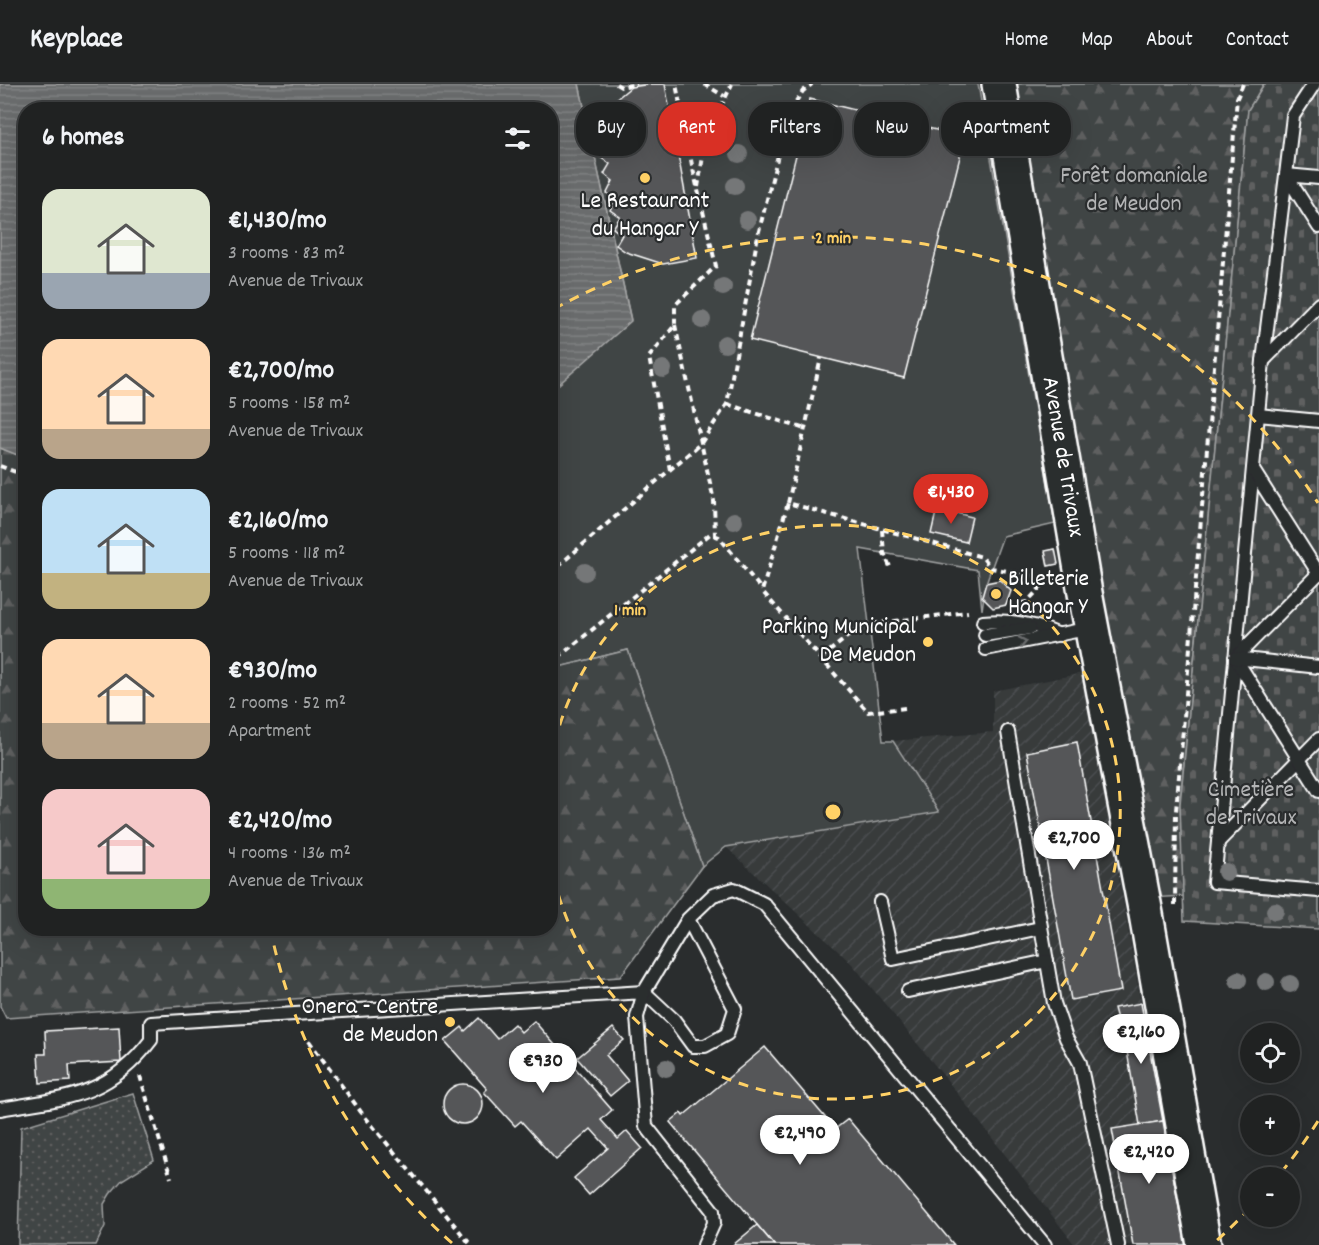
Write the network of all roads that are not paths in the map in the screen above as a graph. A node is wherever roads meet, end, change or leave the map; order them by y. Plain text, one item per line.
1 (1314, 84) edge
2 (1001, 87) edge
3 (1286, 175) junction
4 (1319, 178) edge
5 (1319, 228) edge
6 (1319, 304) edge
7 (1263, 361) junction
8 (1258, 415) junction
9 (1319, 421) edge
10 (1253, 470) junction
11 (1319, 573) edge
12 (983, 622) dead end
13 (1041, 626) junction
14 (1092, 628) junction
15 (985, 635) dead end
16 (1060, 635) junction
17 (986, 649) dead end
18 (1235, 658) junction
19 (1319, 667) edge
20 (1008, 732) dead end
21 (1319, 739) edge
22 (1299, 760) junction
23 (1319, 791) edge
24 (1218, 842) junction
25 (1319, 891) edge
26 (879, 902) dead end
27 (688, 919) junction
28 (1040, 928) junction
29 (1047, 961) junction
30 (908, 991) dead end
31 (644, 992) junction
32 (0, 1109) edge
33 (704, 1245) edge
34 (1045, 1245) edge
35 (1118, 1245) edge
36 (1204, 1245) edge

1 - 3 lane
2 - 14 main road, Avenue de Trivaux
3 - 4 lane
3 - 5 lane
3 - 7 lane
6 - 7 lane
7 - 8 lane
8 - 9 lane
8 - 10 lane
10 - 11 lane
10 - 18 lane
11 - 18 lane
12 - 13 lane
13 - 15 lane
13 - 16 lane
14 - 16 lane
14 - 36 main road, Avenue de Trivaux
17 -> 16 lane
18 - 19 lane
18 - 22 lane
18 - 24 lane
20 - 28 lane
21 - 22 lane
22 - 23 lane
22 - 24 lane
24 - 25 lane
26 - 28 lane
27 - 31 lane
27 - 31 lane
27 - 34 lane
28 - 29 lane
29 - 30 lane
29 - 35 lane
31 - 32 lane
31 - 33 lane

